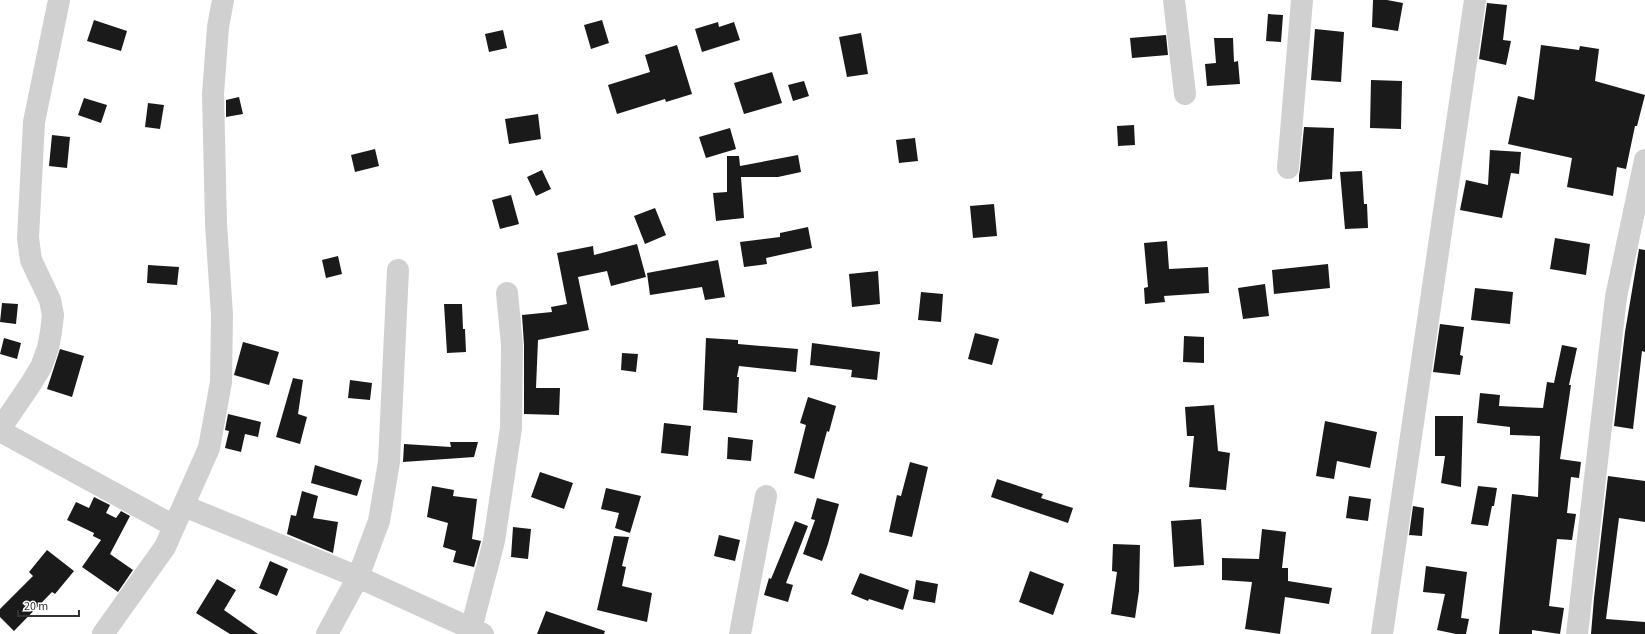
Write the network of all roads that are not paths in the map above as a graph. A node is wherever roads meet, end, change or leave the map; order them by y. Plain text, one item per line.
1 (59, 0) edge
2 (222, 0) edge
3 (1174, 0) edge
4 (1302, 0) edge
5 (1475, 0) edge
6 (1185, 94) dead end
7 (1645, 160) edge
8 (1288, 168) dead end
9 (398, 270) dead end
10 (507, 293) dead end
11 (0, 430) edge
12 (766, 496) dead end
13 (184, 506) junction
14 (174, 526) junction
15 (358, 577) junction
16 (477, 631) edge
17 (103, 634) edge
18 (327, 634) edge
19 (740, 634) edge
20 (1382, 634) edge
21 (1578, 634) edge

1 - 11 street
2 - 13 street
3 - 6 street
4 - 8 street
5 - 20 street
7 - 21 street
9 - 15 street
10 - 16 street
11 - 14 street
12 - 19 street
13 - 14 street
13 - 15 street
14 - 17 street
15 - 16 street
15 - 18 street

